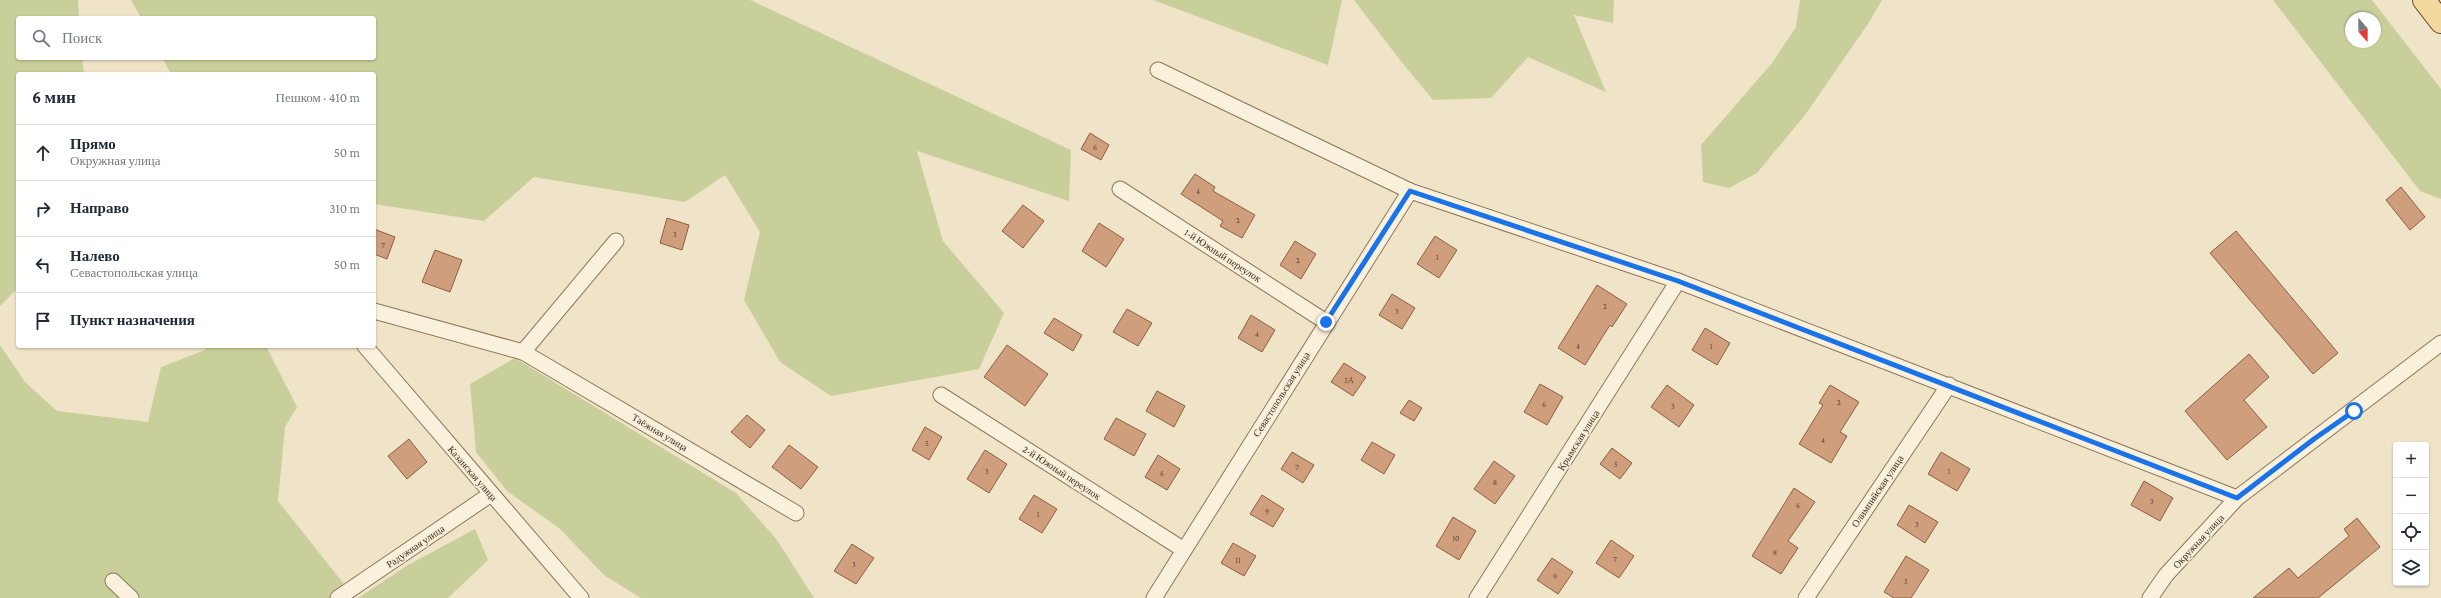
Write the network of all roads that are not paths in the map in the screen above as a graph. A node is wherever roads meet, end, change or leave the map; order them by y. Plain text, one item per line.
1 (2424, 0) edge
2 (2441, 22) edge
3 (1158, 70) dead end
4 (1120, 188) dead end
5 (1410, 191) junction
6 (616, 241) dead end
7 (1678, 281) junction
8 (376, 312) edge
9 (1326, 322) junction
10 (2441, 343) edge
11 (367, 348) edge
12 (524, 352) junction
13 (1949, 385) junction
14 (941, 395) dead end
15 (491, 494) junction
16 (2237, 498) junction
17 (796, 513) dead end
18 (1184, 550) junction
19 (113, 581) dead end
20 (131, 598) edge
21 (338, 598) edge
22 (581, 598) edge
23 (1154, 598) edge
24 (1477, 598) edge
25 (1806, 598) edge
26 (2150, 598) edge

1 - 2 main road
3 - 5 street
4 - 9 street, 1-й Южный переулок
5 - 7 street
5 - 9 street, Севастопольская улица
6 - 12 street
7 - 13 street
7 - 24 street, Крымская улица
8 - 12 street, Таёжная улица
9 - 18 street, Севастопольская улица
10 - 16 street, Окружная улица
11 - 15 street, Казанская улица
12 - 17 street, Таёжная улица
13 - 16 street
13 - 25 street, Олимпийская улица
14 - 18 street, 2-й Южный переулок
15 - 21 street, Радужная улица
15 - 22 street, Казанская улица
16 - 26 street, Окружная улица
18 - 23 street, Севастопольская улица
19 - 20 street

